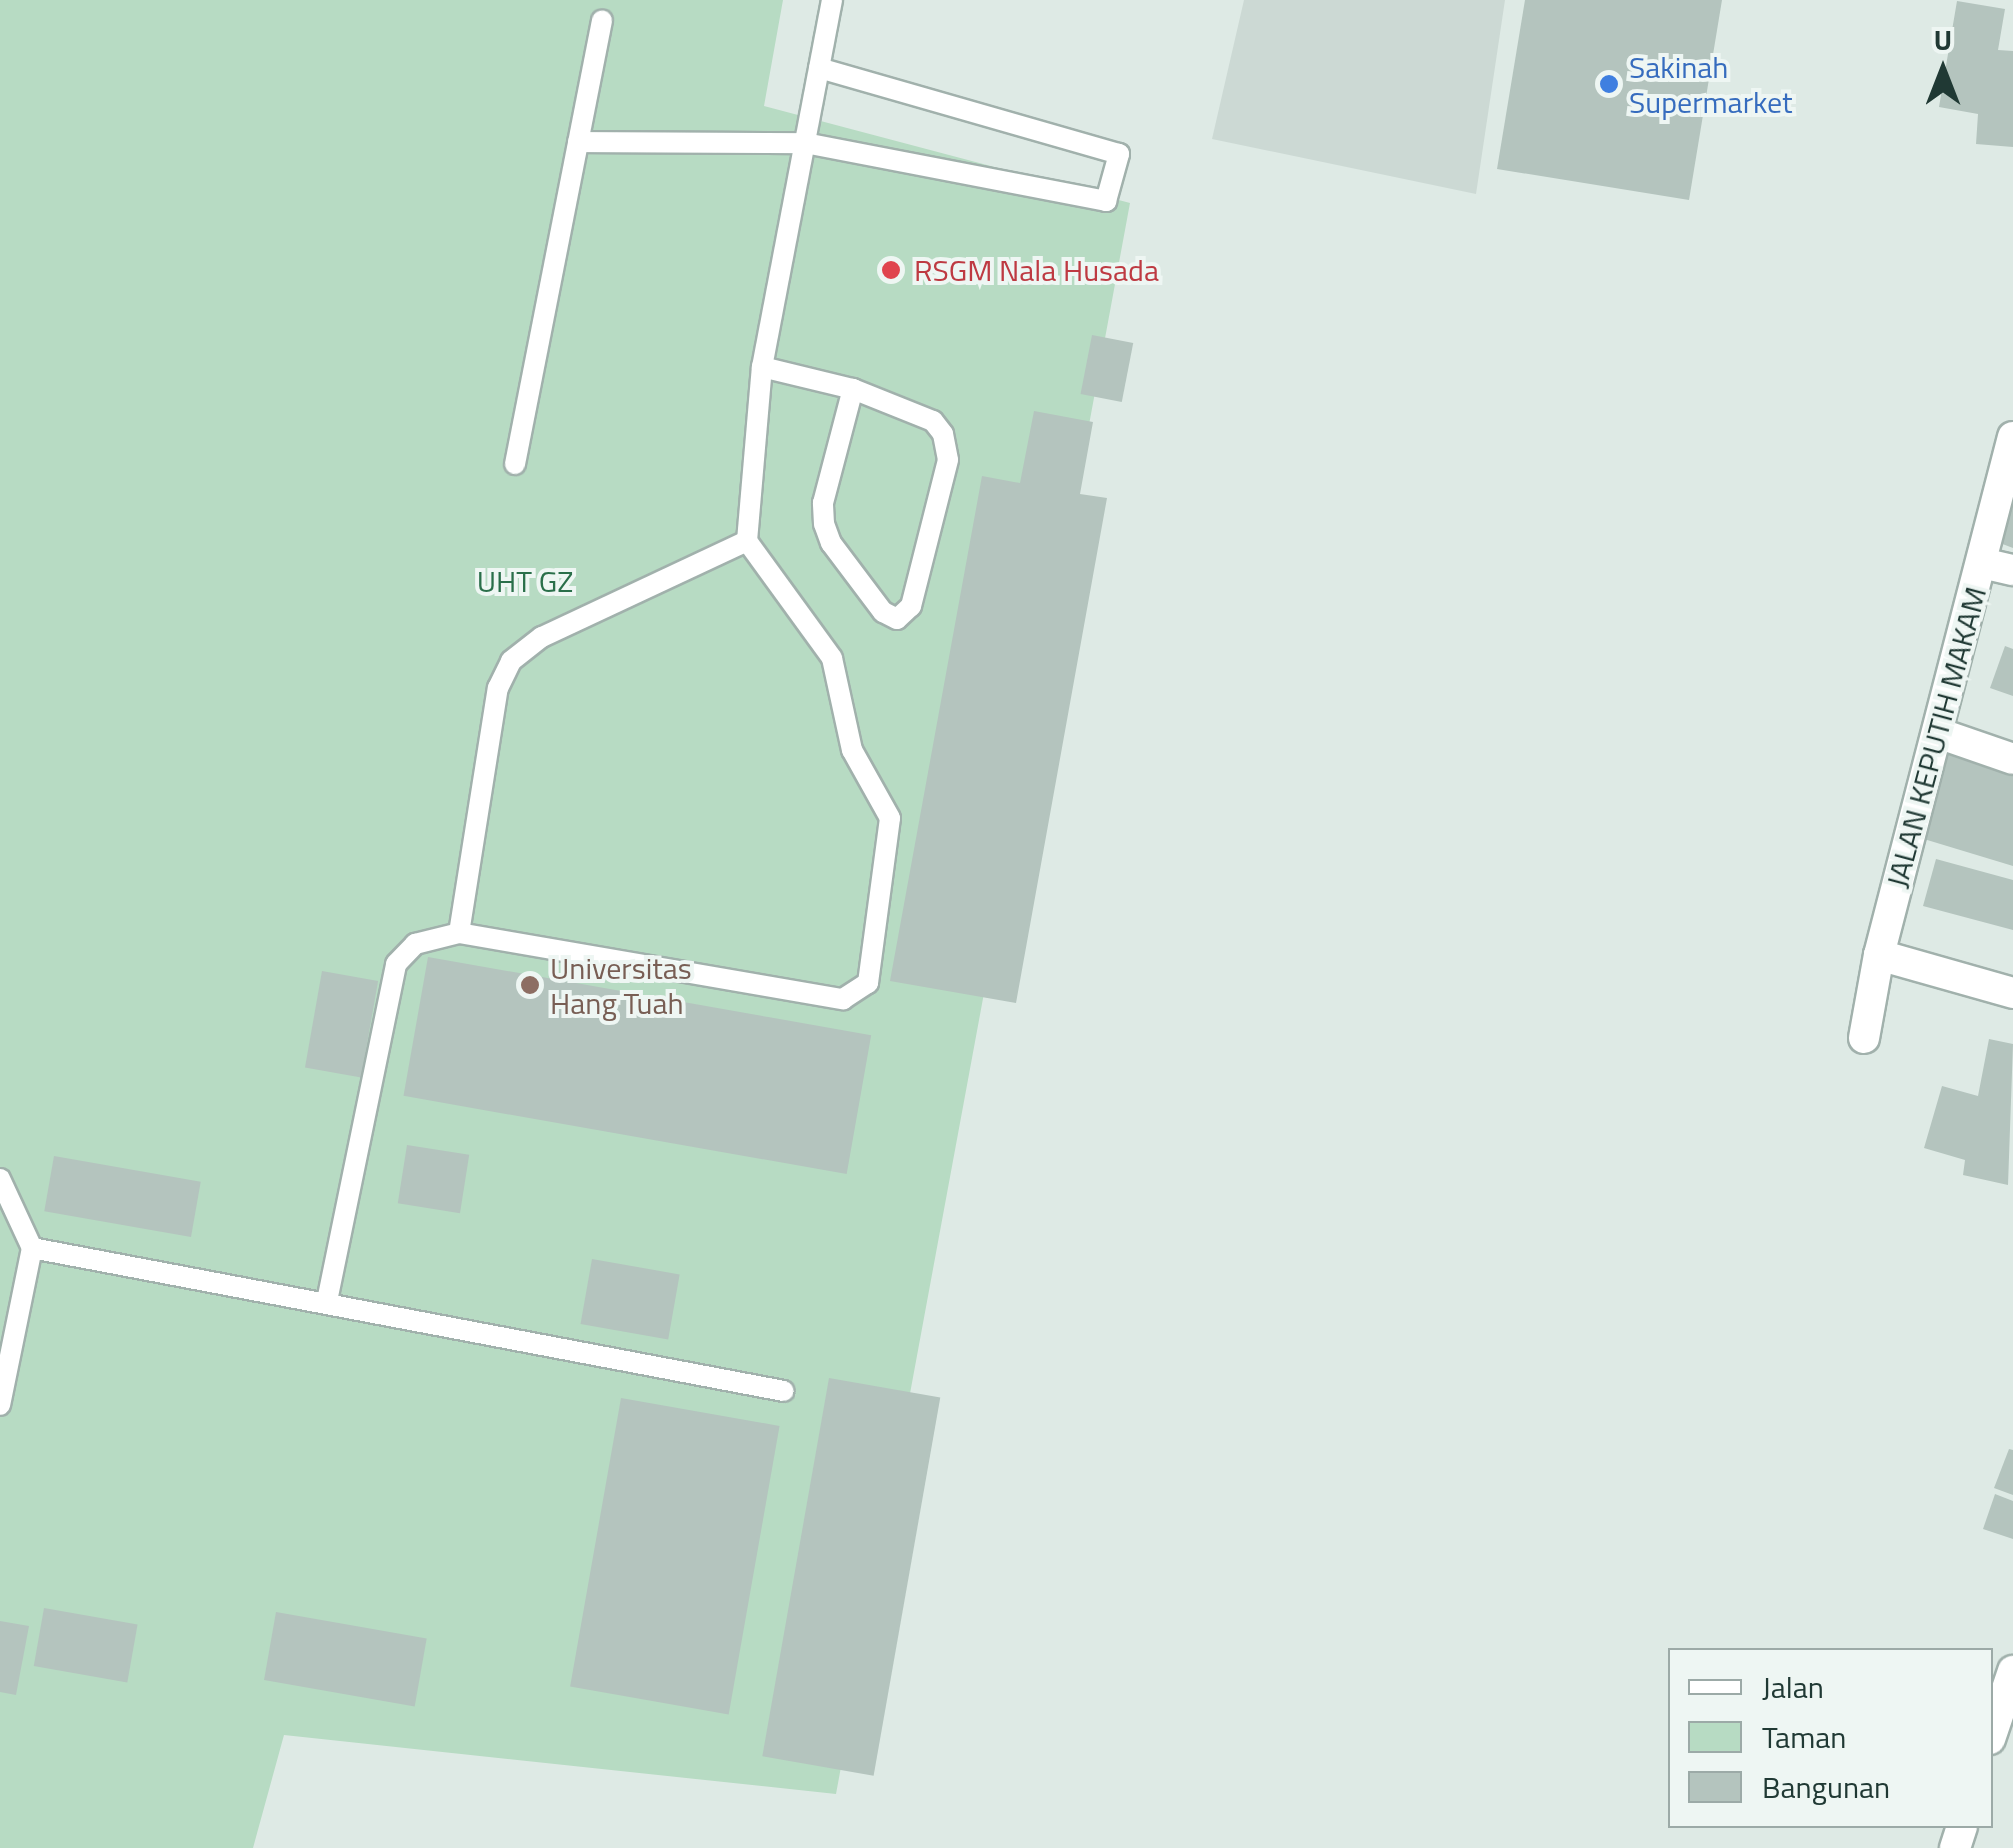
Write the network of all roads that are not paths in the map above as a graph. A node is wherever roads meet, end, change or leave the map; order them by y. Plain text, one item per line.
1 (832, 0) edge
2 (602, 20) dead end
3 (819, 68) junction
4 (578, 142) junction
5 (805, 143) junction
6 (762, 368) junction
7 (853, 389) junction
8 (2013, 437) edge
9 (516, 464) dead end
10 (746, 541) junction
11 (1982, 563) junction
12 (2013, 570) edge
13 (1938, 733) junction
14 (2013, 758) edge
15 (460, 933) junction
16 (1879, 955) junction
17 (2013, 993) edge
18 (1864, 1038) dead end
19 (0, 1179) edge
20 (32, 1248) junction
21 (327, 1301) junction
22 (784, 1391) dead end
23 (0, 1405) edge
24 (2013, 1672) edge
25 (1993, 1730) edge

1 - 3 lane
2 - 4 lane
3 - 5 lane
3 - 5 lane
4 - 5 lane
4 - 9 lane
5 - 6 lane
6 - 7 lane
6 - 10 lane
7 - 7 lane
8 - 11 street, JALAN KEPUTIH MAKAM
10 - 15 lane
10 - 15 lane
11 - 12 street
11 - 13 street, JALAN KEPUTIH MAKAM
13 - 14 street
13 - 16 street, JALAN KEPUTIH MAKAM
15 - 21 lane
16 - 17 street
16 - 18 street, JALAN KEPUTIH MAKAM
19 - 20 lane
20 - 21 lane
20 - 23 lane
21 - 22 lane
24 - 25 street

